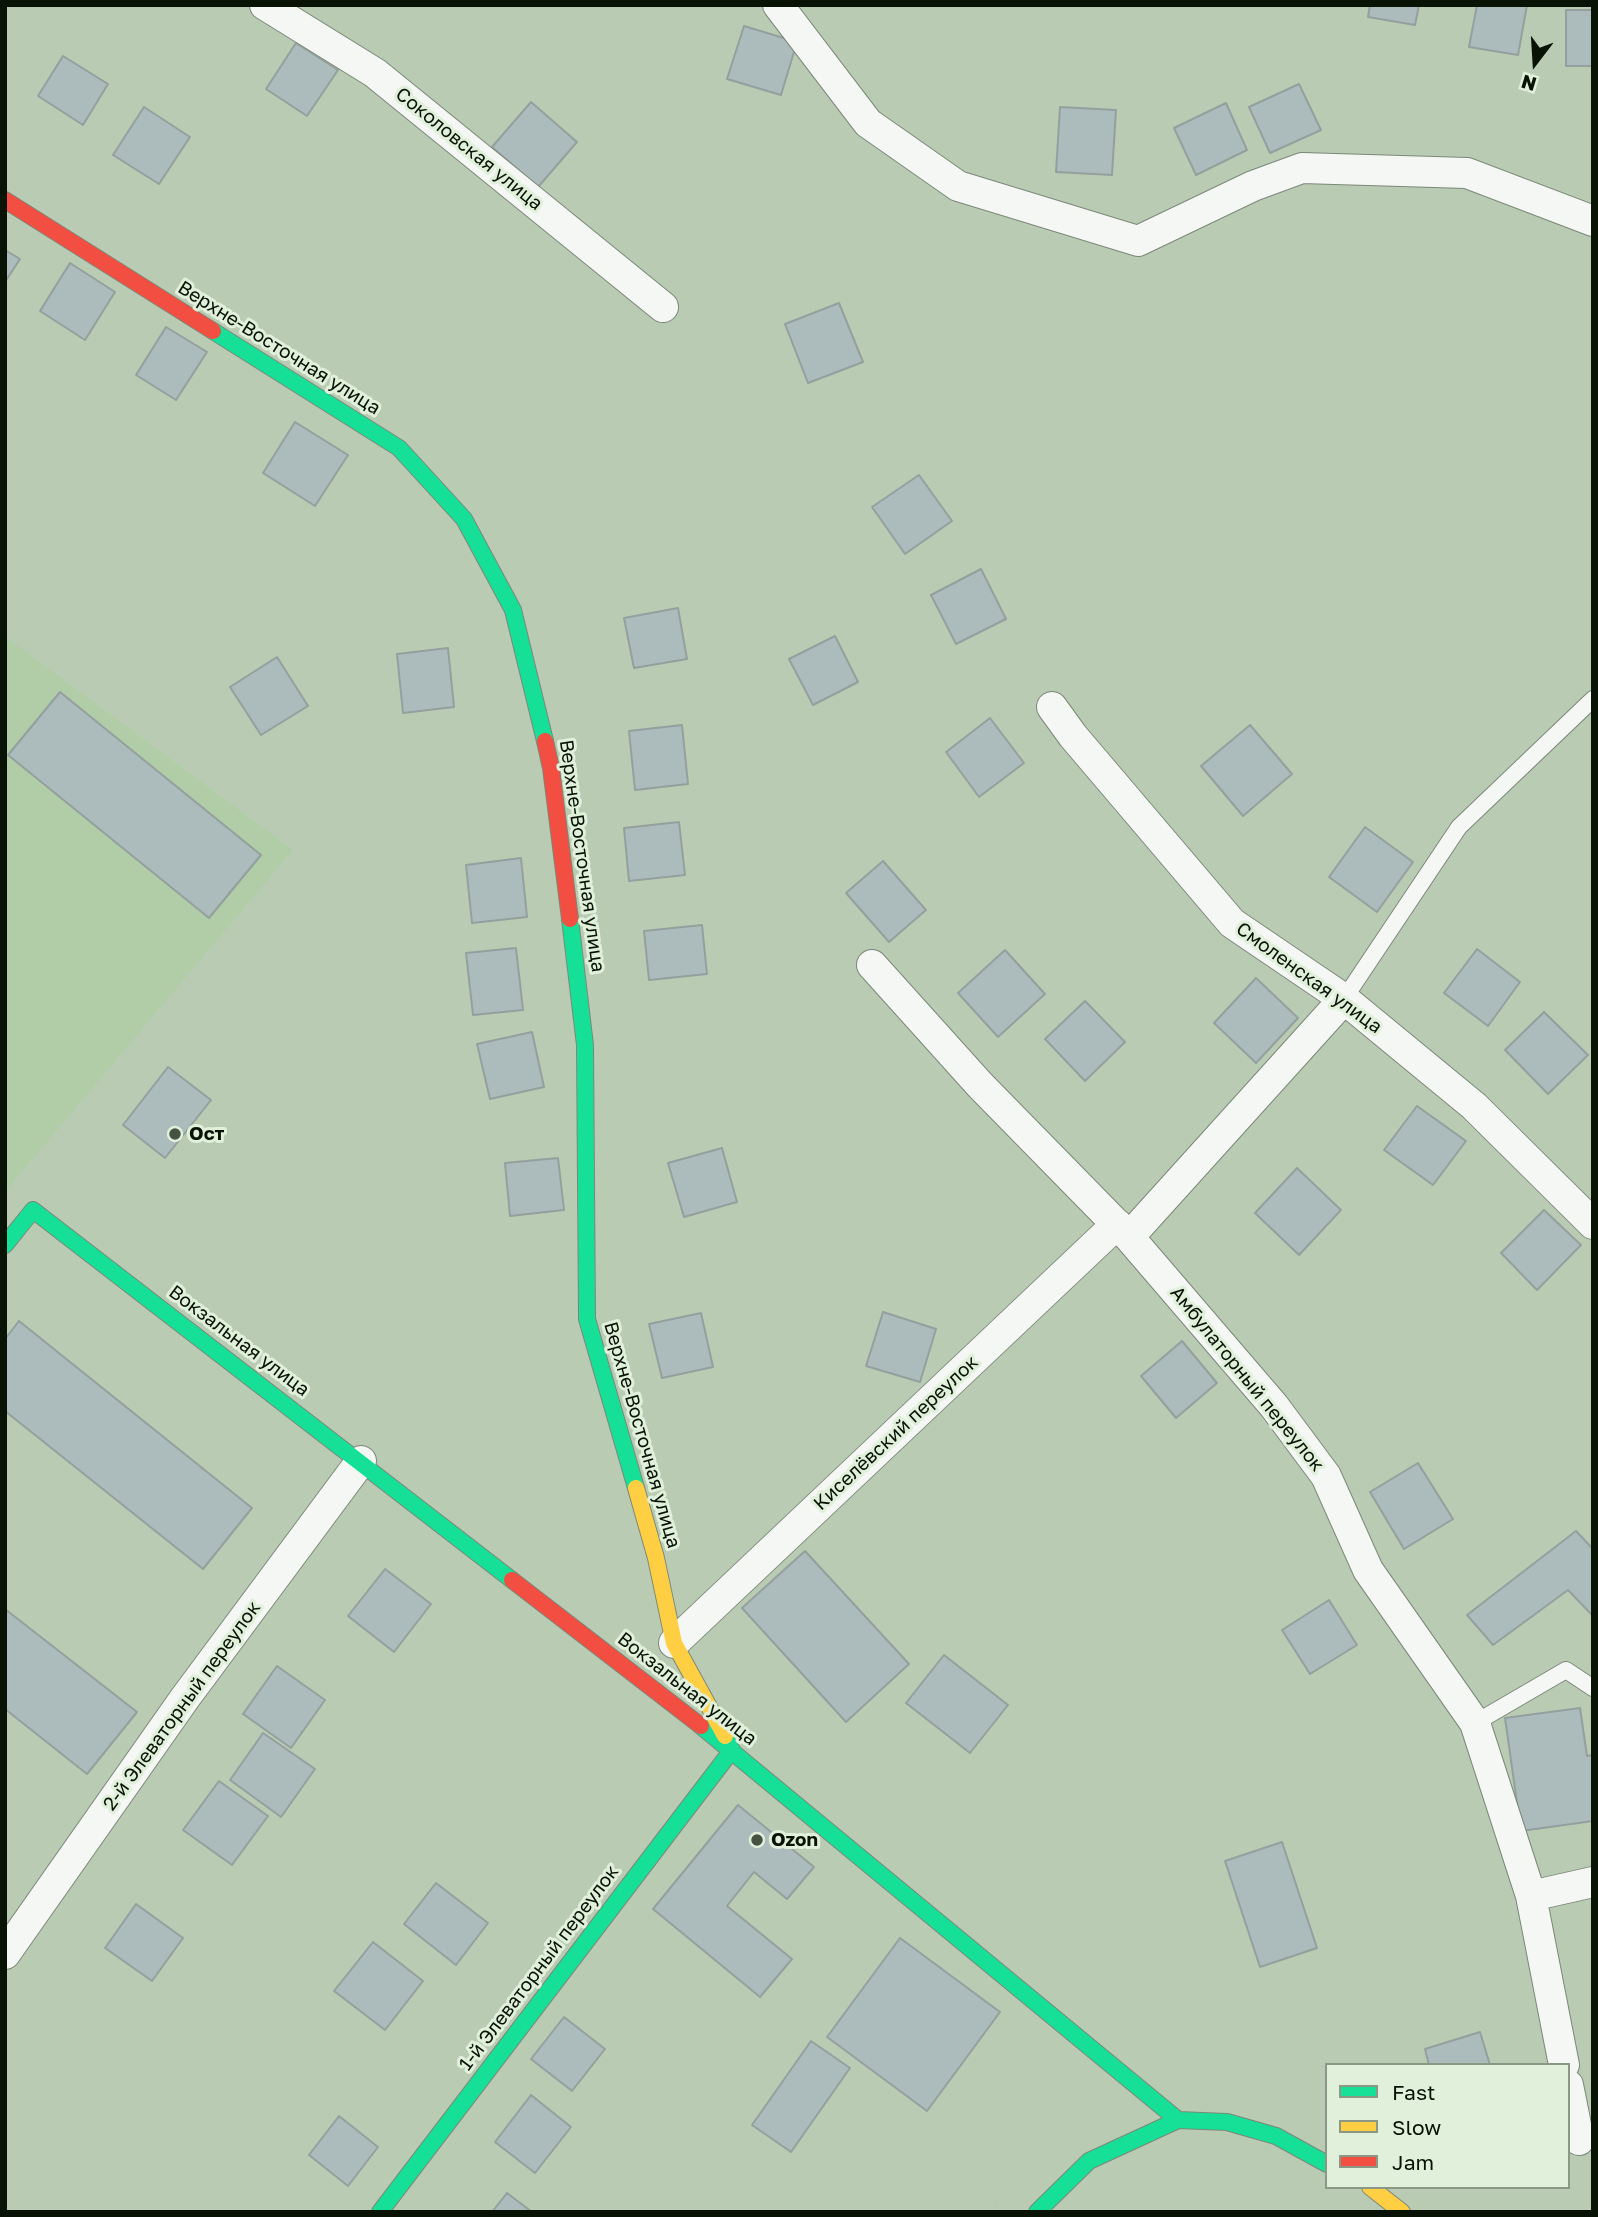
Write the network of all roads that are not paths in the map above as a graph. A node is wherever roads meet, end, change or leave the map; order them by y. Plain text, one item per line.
1 (265, 5) edge
2 (778, 5) edge
3 (5, 200) edge
4 (1593, 221) edge
5 (663, 307) dead end
6 (1593, 699) edge
7 (1052, 707) dead end
8 (872, 965) dead end
9 (1344, 999) junction
10 (1593, 1224) edge
11 (1123, 1230) junction
12 (5, 1245) edge
13 (361, 1461) junction
14 (674, 1643) junction
15 (1593, 1688) edge
16 (1475, 1723) junction
17 (732, 1750) junction
18 (1593, 1882) edge
19 (1531, 1896) junction
20 (5, 1954) edge
21 (1564, 2063) edge
22 (1570, 2094) edge
23 (1178, 2120) junction
24 (1580, 2140) edge
25 (1325, 2163) edge
26 (1373, 2189) edge
27 (380, 2212) edge
28 (1037, 2212) edge
29 (1402, 2212) edge

1 - 5 street, Соколовская улица
2 - 4 street
3 - 14 street, Верхне-Восточная улица
6 - 9 lane
7 - 9 street, Смоленская улица
8 - 11 street, Амбулаторный переулок
9 - 10 street, Смоленская улица
9 - 11 street, Киселёвский переулок
11 - 14 street, Киселёвский переулок
11 - 16 street, Амбулаторный переулок
12 - 13 street, Вокзальная улица
13 - 17 street, Вокзальная улица
13 - 20 street, 2-й Элеваторный переулок
14 - 17 street, Верхне-Восточная улица
15 - 16 lane
16 - 19 street, Амбулаторный переулок
17 - 23 street, Вокзальная улица
17 - 27 street, 1-й Элеваторный переулок
18 - 19 street
19 - 21 street, Амбулаторный переулок
22 - 24 street
23 - 25 street
23 - 28 street
26 - 29 street

